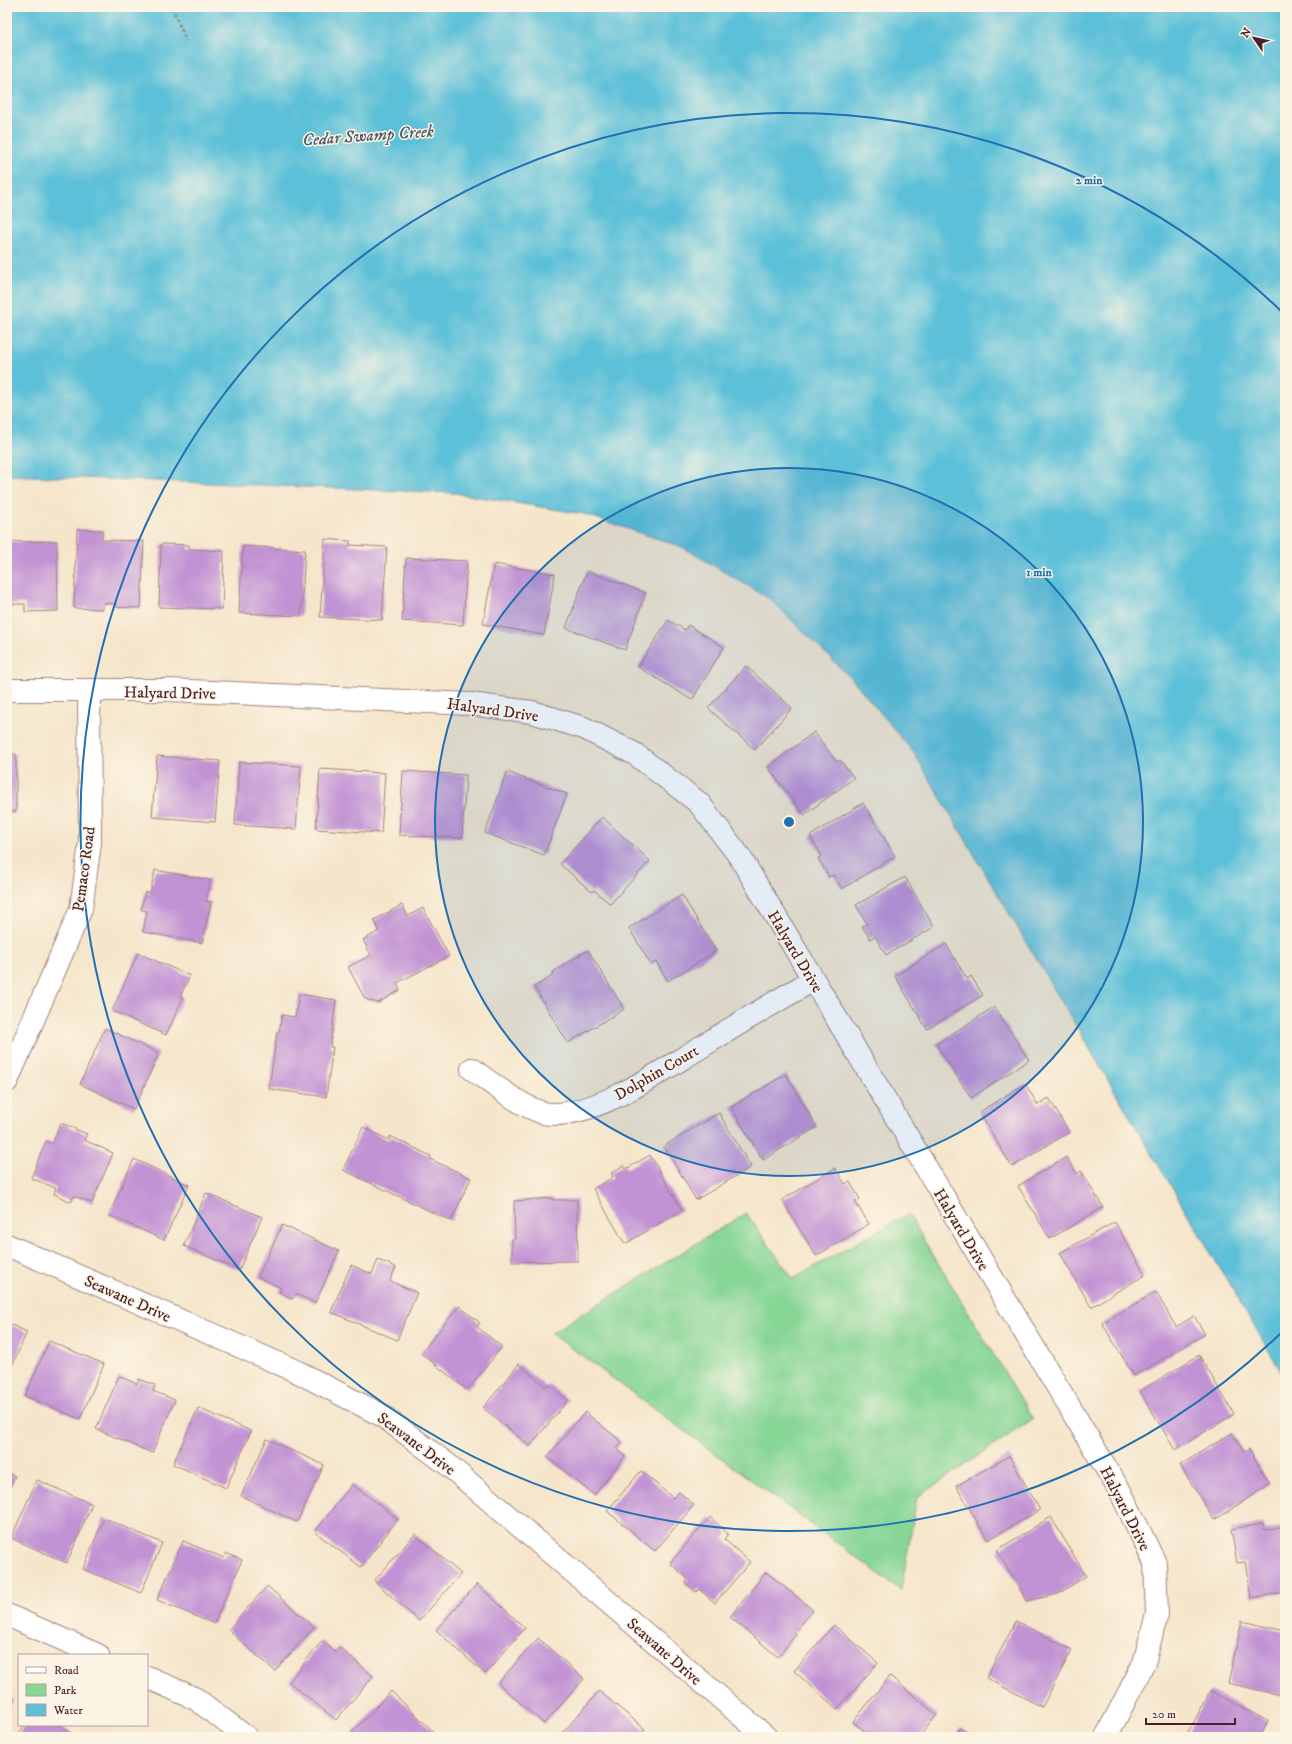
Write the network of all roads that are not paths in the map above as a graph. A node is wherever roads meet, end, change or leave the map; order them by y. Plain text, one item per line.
1 (7, 690) edge
2 (89, 691) junction
3 (813, 980) junction
4 (472, 1069) dead end
5 (7, 1081) edge
6 (7, 1245) edge
7 (7, 1615) edge
8 (96, 1654) edge
9 (148, 1677) edge
10 (246, 1737) edge
11 (766, 1737) edge
12 (1106, 1737) edge

1 - 2 street, Halyard Drive
2 - 3 street, Halyard Drive
2 - 5 street, Pemaco Road
3 - 4 street, Dolphin Court
3 - 12 street, Halyard Drive
6 - 11 street, Seawane Drive
7 - 8 street
9 - 10 street

